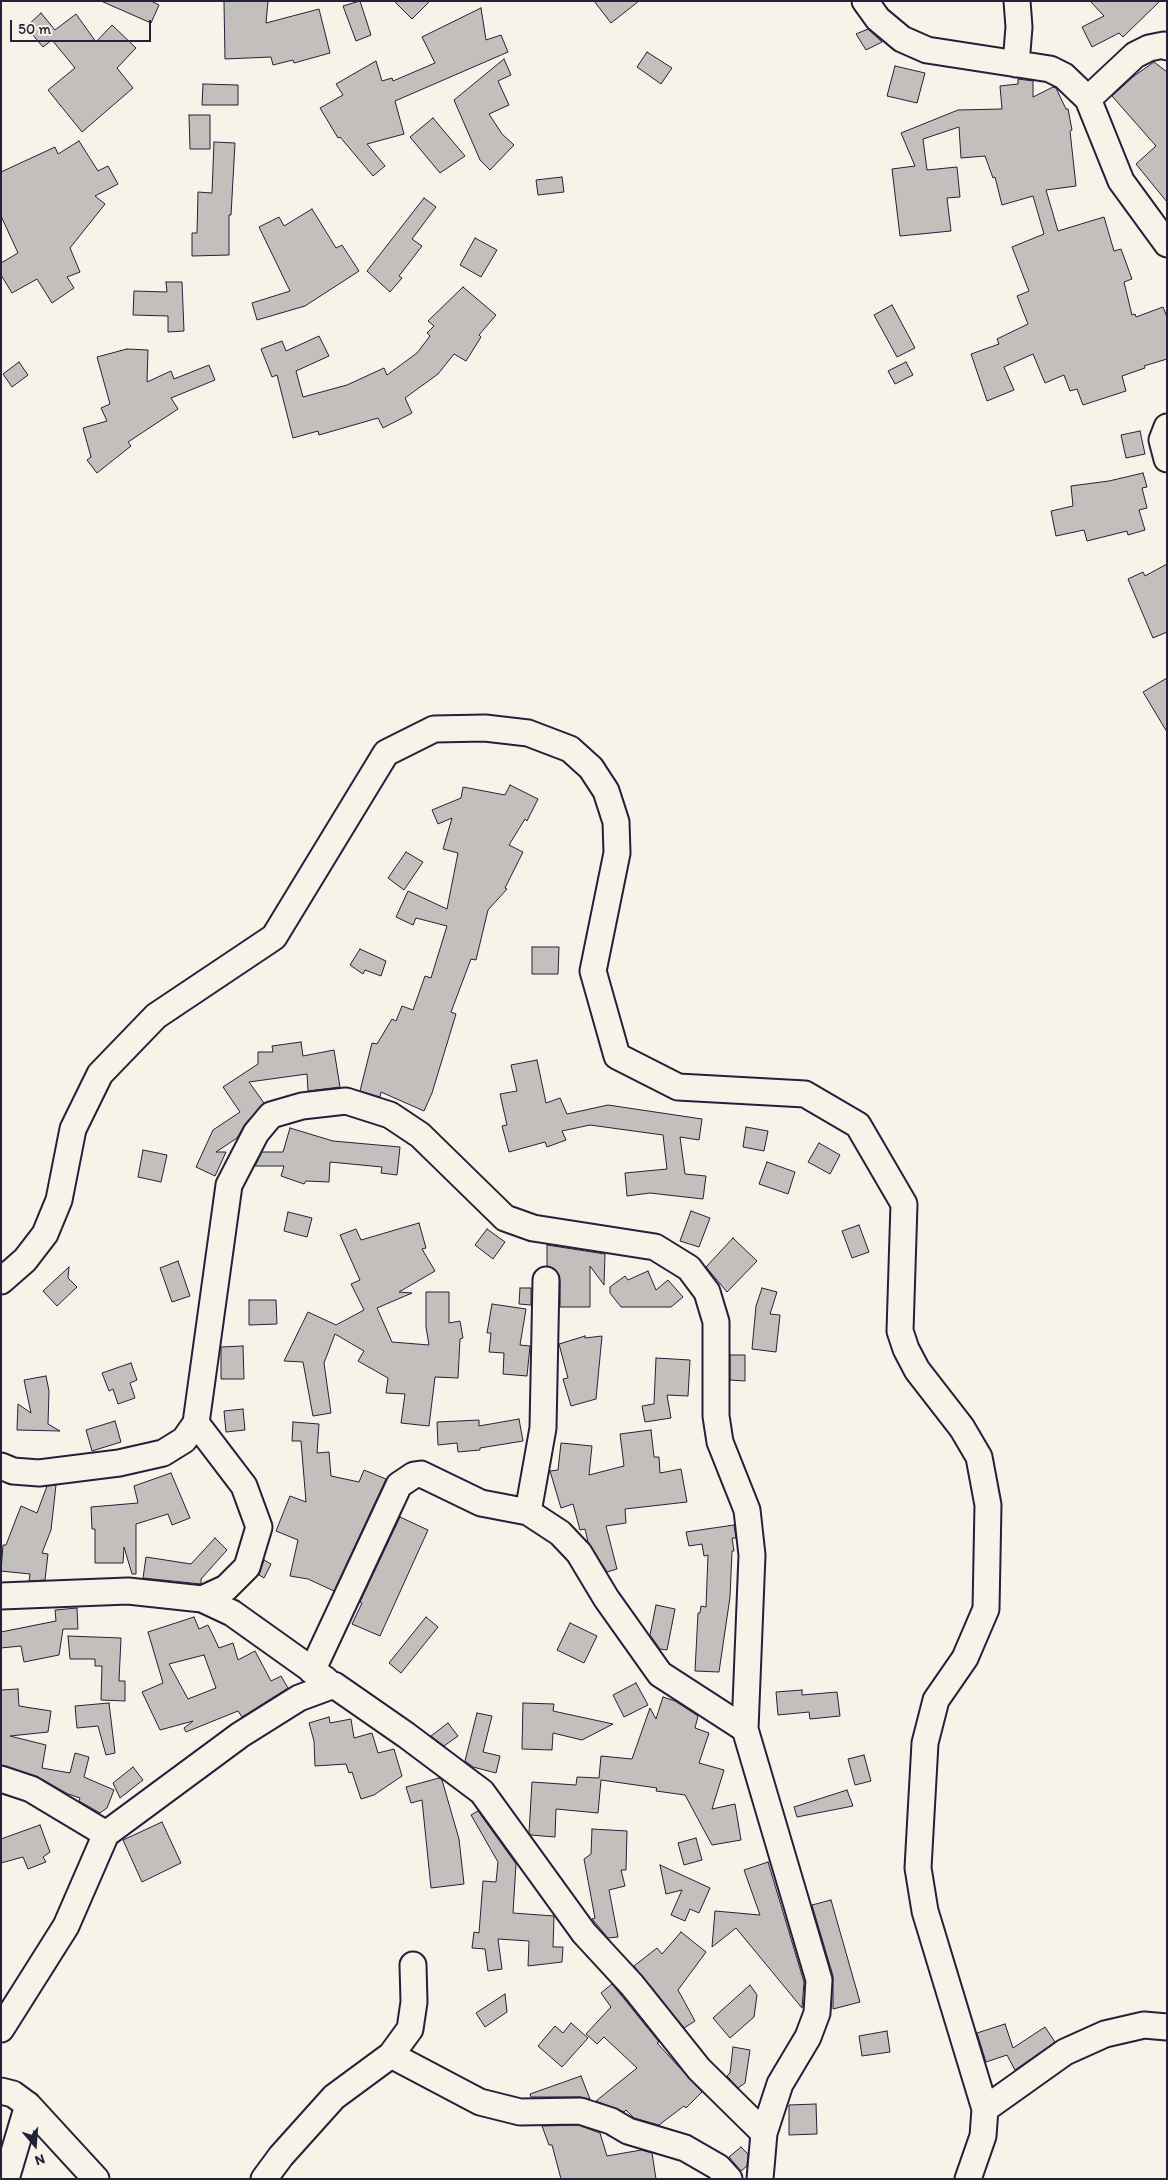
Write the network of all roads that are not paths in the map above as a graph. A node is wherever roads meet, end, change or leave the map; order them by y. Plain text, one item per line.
1 (865, 1) edge
2 (1017, 1) edge
3 (1167, 46) edge
4 (1016, 64) junction
5 (1088, 99) junction
6 (1167, 244) edge
7 (1167, 427) edge
8 (1167, 459) edge
9 (546, 1280) dead end
10 (1, 1281) edge
11 (196, 1424) junction
12 (1, 1466) edge
13 (528, 1512) junction
14 (1, 1596) edge
15 (202, 1599) junction
16 (312, 1671) junction
17 (334, 1685) junction
18 (744, 1729) junction
19 (1, 1779) edge
20 (106, 1834) junction
21 (413, 1965) dead end
22 (1167, 2028) edge
23 (1, 2029) edge
24 (391, 2055) junction
25 (1, 2090) edge
26 (28, 2105) junction
27 (985, 2109) junction
28 (764, 2132) junction
29 (6, 2179) edge
30 (96, 2179) edge
31 (264, 2179) edge
32 (729, 2179) edge
33 (760, 2179) edge
34 (968, 2179) edge

1 - 4 street
2 - 4 street
3 - 5 street
4 - 5 street
5 - 6 street
7 - 8 street
9 - 13 street
10 - 27 street
11 - 12 street
11 - 15 street
11 - 18 street
13 - 16 street
13 - 18 street
14 - 15 street
15 - 16 street
16 - 17 street
17 - 20 street
17 - 28 street
18 - 28 street
19 - 20 street
20 - 23 street
21 - 24 street
22 - 27 street
24 - 31 street
24 - 32 street
25 - 26 street
26 - 29 street
26 - 30 street
27 - 34 street
28 - 33 street

